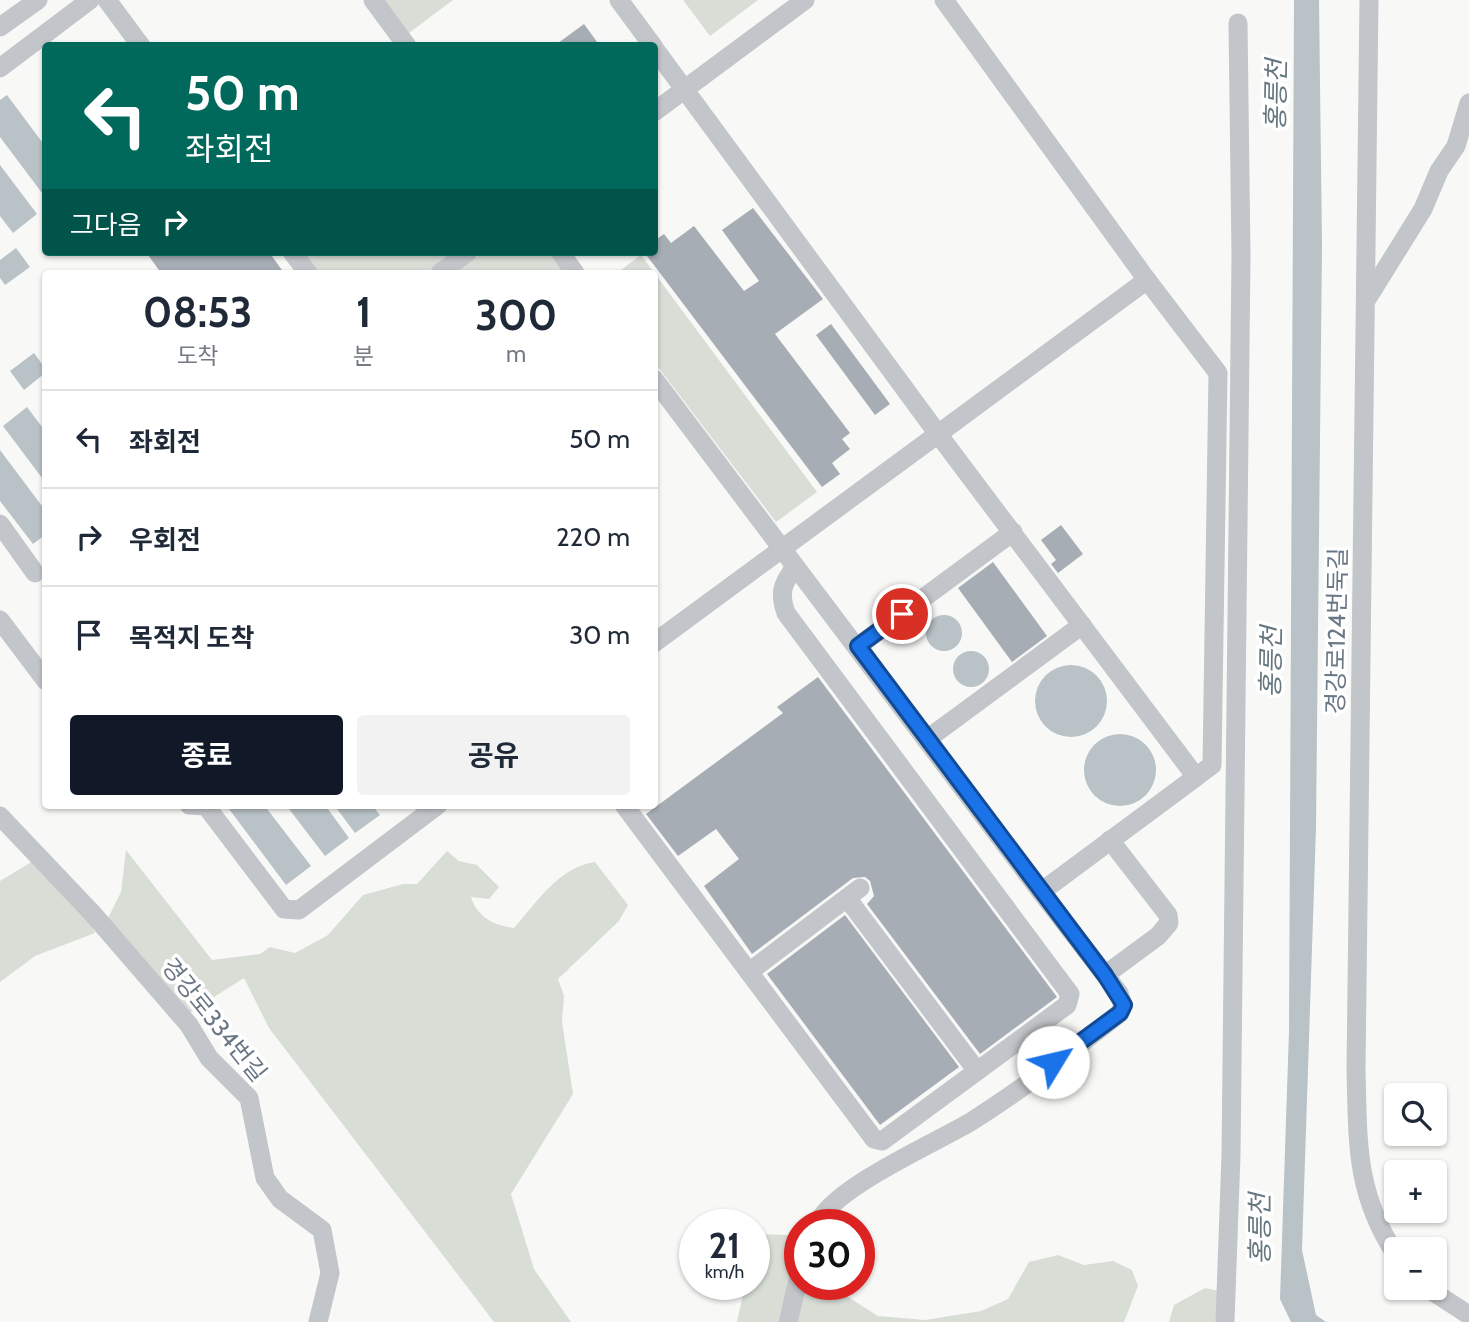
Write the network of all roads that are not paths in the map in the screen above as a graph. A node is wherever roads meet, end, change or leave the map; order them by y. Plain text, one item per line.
1 (38, 0) edge
2 (90, 0) edge
3 (107, 0) edge
4 (373, 0) edge
5 (619, 0) edge
6 (805, 0) edge
7 (944, 0) edge
8 (1370, 0) edge
9 (1238, 23) dead end
10 (0, 27) edge
11 (138, 42) edge
12 (404, 42) edge
13 (650, 42) edge
14 (658, 52) edge
15 (0, 68) edge
16 (686, 89) junction
17 (1469, 103) edge
18 (658, 110) edge
19 (295, 256) edge
20 (463, 256) edge
21 (562, 256) edge
22 (306, 270) edge
23 (444, 270) edge
24 (573, 270) edge
25 (1147, 280) junction
26 (1366, 301) junction
27 (658, 384) edge
28 (938, 435) junction
29 (0, 524) edge
30 (1013, 533) junction
31 (782, 551) junction
32 (794, 566) junction
33 (42, 575) edge
34 (0, 620) edge
35 (1082, 625) junction
36 (658, 640) edge
37 (858, 646) junction
38 (42, 676) edge
39 (926, 740) junction
40 (1196, 777) junction
41 (203, 809) edge
42 (433, 809) edge
43 (627, 809) edge
44 (0, 816) edge
45 (1111, 840) junction
46 (1041, 892) junction
47 (749, 972) junction
48 (1105, 975) junction
49 (977, 1071) junction
50 (828, 1209) edge
51 (1384, 1237) edge
52 (793, 1300) edge
53 (1446, 1300) edge
54 (1469, 1315) edge
55 (318, 1322) edge
56 (788, 1322) edge
57 (1225, 1322) edge

1 - 10 street
2 - 15 street
3 - 11 street
4 - 12 street
5 - 13 street
6 - 16 street
7 - 25 street
8 - 26 street, 경강로124번둑길
9 - 57 street
14 - 16 street
16 - 18 street
16 - 28 street
17 - 26 street
19 - 22 street
20 - 23 street
21 - 24 street
25 - 28 street
25 - 40 street
26 - 51 street, 경강로124번둑길
27 - 31 street
28 - 30 street
28 - 31 street
29 - 33 street
30 - 35 street
30 - 37 street
31 - 32 street
31 - 36 street
32 - 37 street
32 - 49 street
34 - 38 street
35 - 39 street
35 - 40 street
37 - 39 street
39 - 46 street
40 - 45 street
41 - 42 street
43 - 47 street
44 - 55 street, 경강로334번길
45 - 46 street
45 - 48 street
46 - 48 street
47 - 49 street
47 - 49 street
48 - 50 street
52 - 56 street
53 - 54 street

